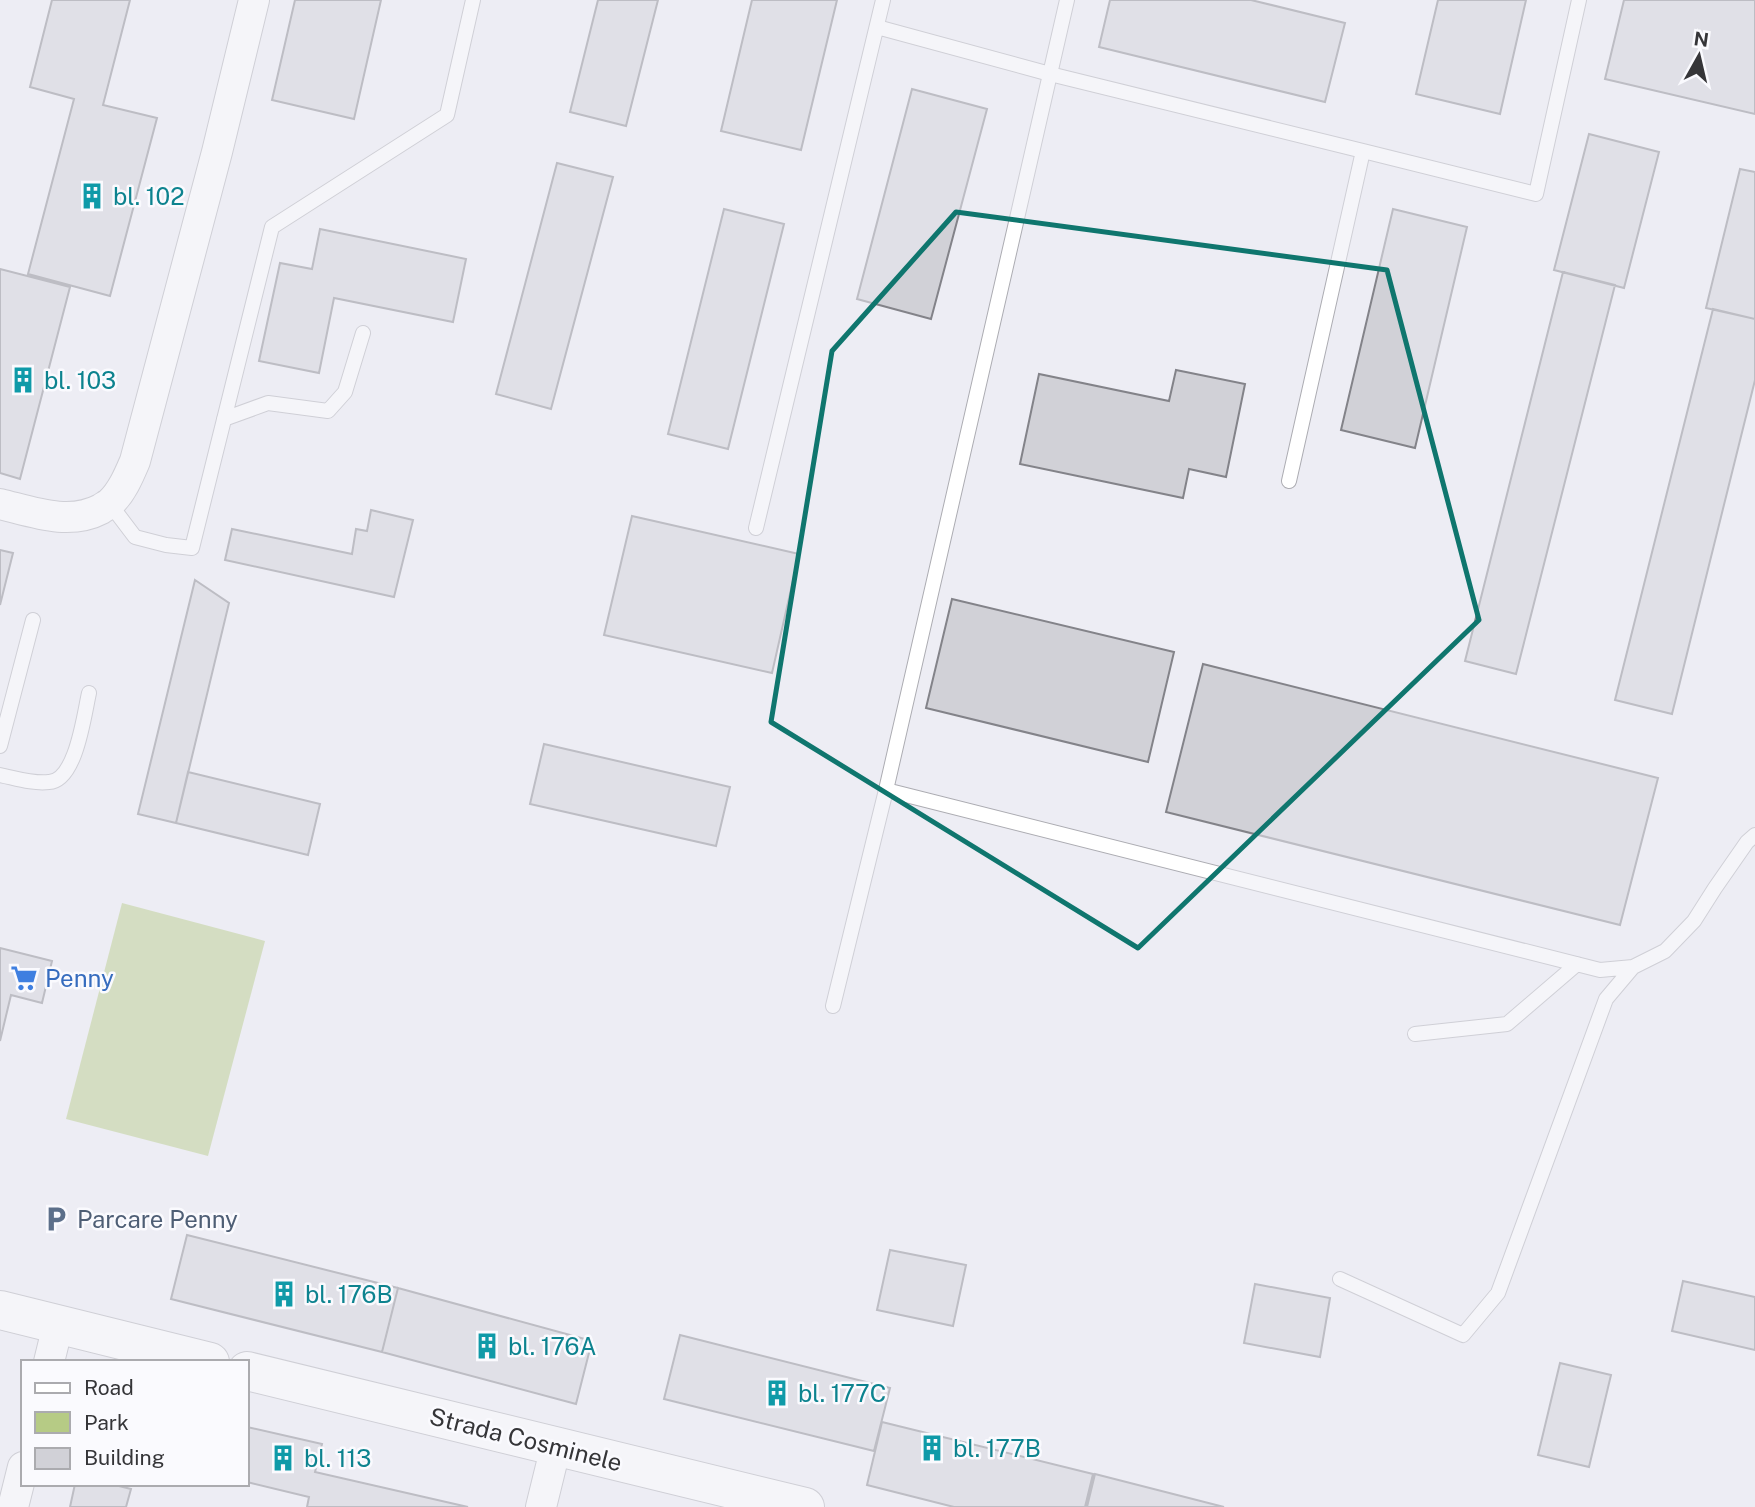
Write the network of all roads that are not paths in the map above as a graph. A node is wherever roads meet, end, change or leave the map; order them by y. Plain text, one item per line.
1 (254, 0) edge
2 (473, 0) edge
3 (883, 0) edge
4 (1067, 0) edge
5 (1579, 0) edge
6 (877, 27) junction
7 (1050, 74) junction
8 (1363, 152) junction
9 (363, 333) dead end
10 (224, 419) junction
11 (1289, 481) dead end
12 (0, 504) edge
13 (110, 504) junction
14 (756, 528) dead end
15 (33, 620) dead end
16 (89, 693) dead end
17 (0, 746) edge
18 (0, 775) edge
19 (886, 790) junction
20 (1755, 835) edge
21 (1577, 964) junction
22 (1633, 967) junction
23 (832, 1006) dead end
24 (1415, 1034) dead end
25 (1340, 1279) dead end
26 (0, 1310) edge
27 (58, 1325) junction
28 (49, 1360) edge
29 (202, 1360) edge
30 (248, 1371) edge
31 (556, 1446) junction
32 (21, 1475) edge
33 (13, 1507) edge
34 (541, 1507) edge
35 (806, 1507) edge

1 - 13 street
2 - 10 lane
3 - 6 lane
4 - 7 lane
5 - 8 lane
6 - 7 lane
6 - 14 lane
7 - 8 lane
7 - 19 lane
8 - 11 lane
9 - 10 lane
10 - 13 lane
12 - 13 street
15 - 17 lane
16 - 18 lane
19 - 21 lane
19 - 23 lane
20 - 22 lane
21 - 22 lane
21 - 24 lane
22 - 25 lane
26 - 27 street
27 - 28 street
27 - 29 street
30 - 31 street, Strada Cosminele
31 - 34 street
31 - 35 street, Strada Cosminele
32 - 33 street

